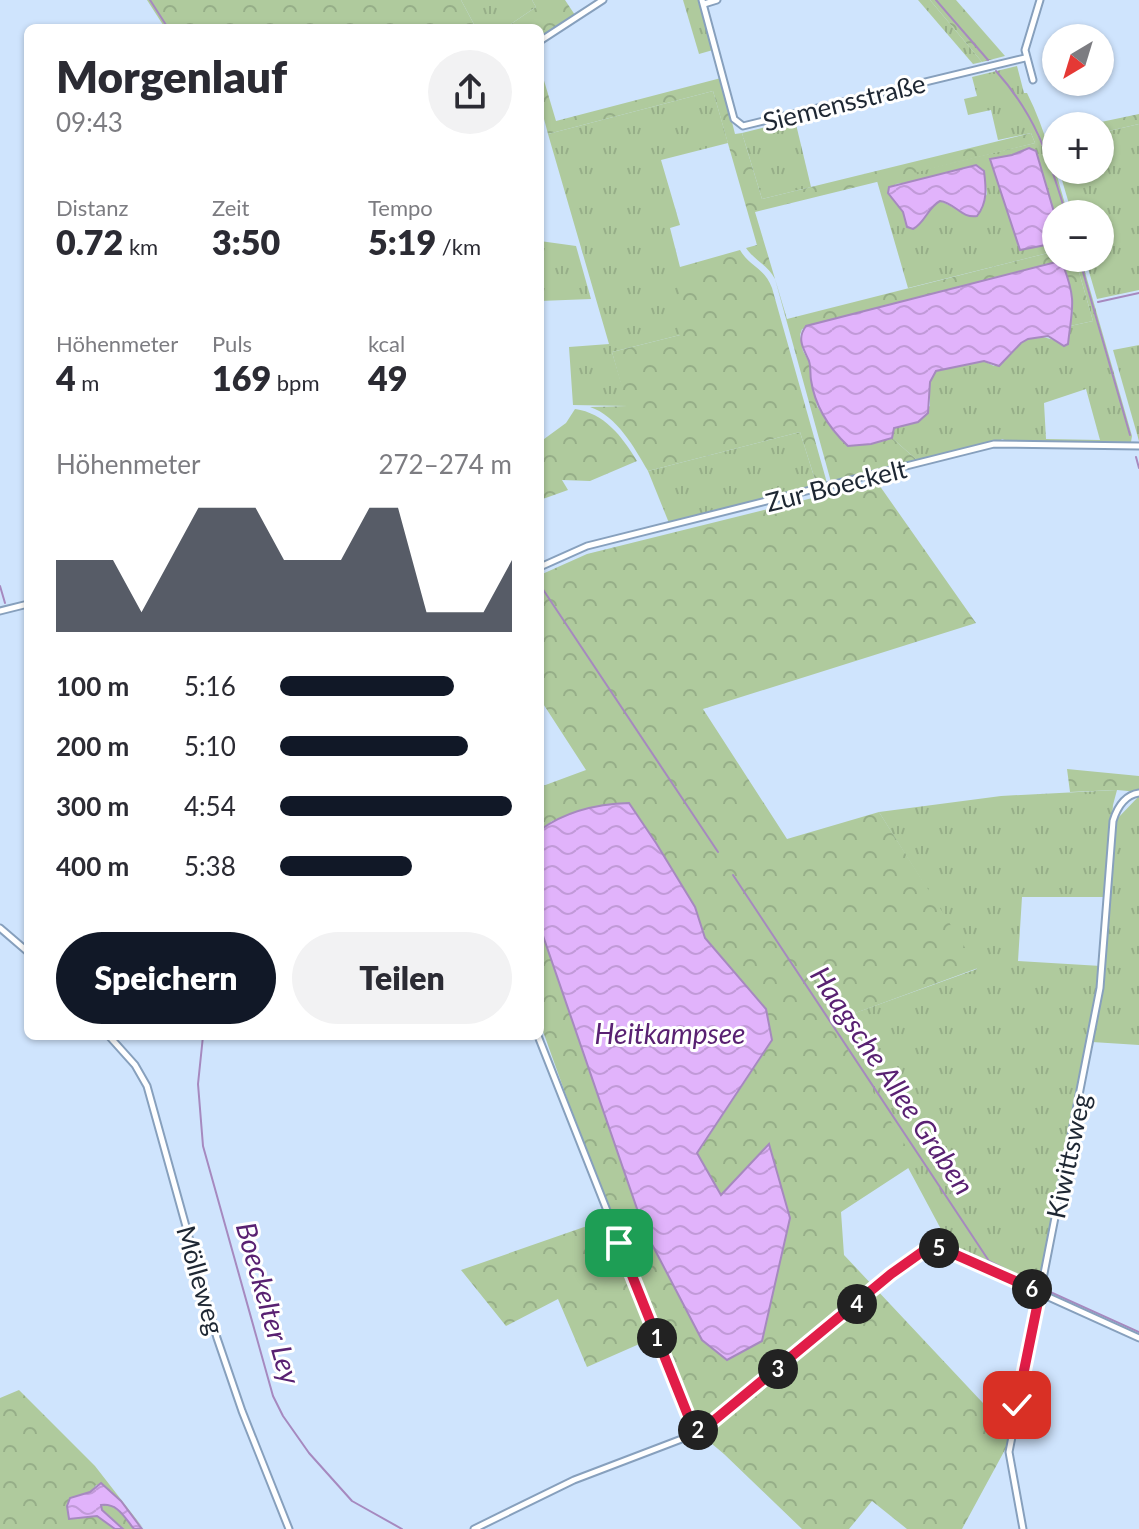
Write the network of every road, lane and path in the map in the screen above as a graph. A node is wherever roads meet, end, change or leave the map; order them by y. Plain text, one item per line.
1 (603, 0) edge
2 (717, 0) edge
3 (1040, 0) edge
4 (703, 2) edge
5 (544, 38) edge
6 (1025, 58) junction
7 (1033, 80) dead end
8 (1139, 446) edge
9 (544, 565) edge
10 (24, 605) edge
11 (0, 611) edge
12 (1139, 793) edge
13 (0, 928) edge
14 (24, 949) edge
15 (113, 1040) edge
16 (540, 1040) edge
17 (1040, 1292) junction
18 (1139, 1338) edge
19 (700, 1432) junction
20 (289, 1529) edge
21 (474, 1529) edge
22 (1023, 1529) edge

1 - 5 street
2 - 4 street, Siemensstraße
3 - 6 street
4 - 6 street, Siemensstraße
6 - 7 street
8 - 9 street, Zur Boeckelt
10 - 11 street
12 - 17 street, Kiwittsweg
13 - 14 street
15 - 20 street, Mölleweg
16 - 19 street
17 - 18 street
17 - 19 street
17 - 22 street, Kiwittsweg
19 - 21 street

